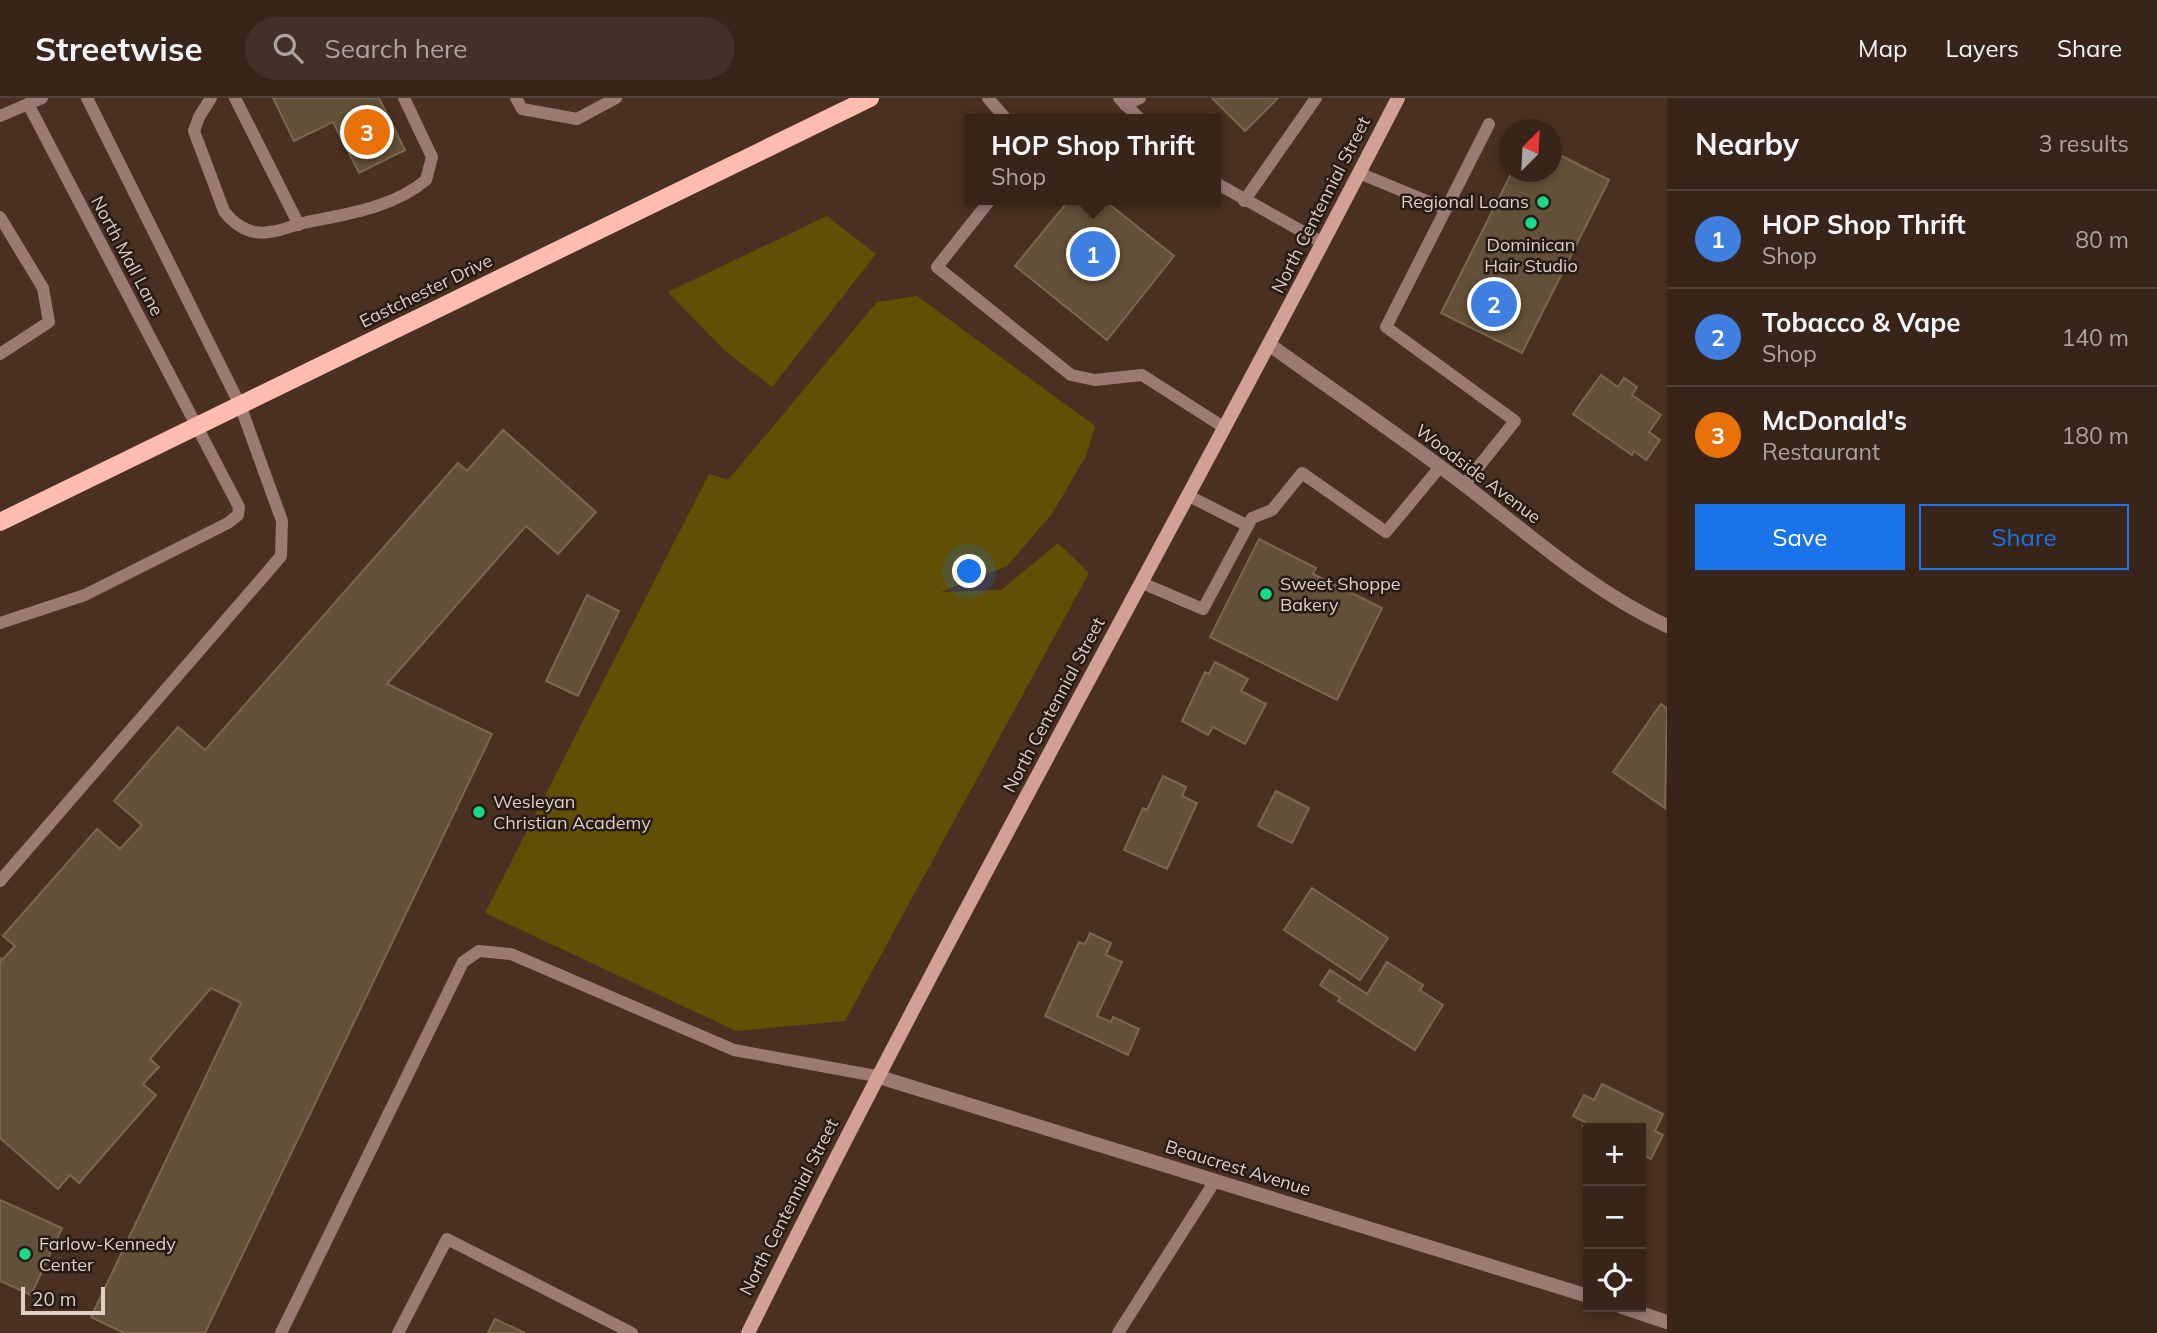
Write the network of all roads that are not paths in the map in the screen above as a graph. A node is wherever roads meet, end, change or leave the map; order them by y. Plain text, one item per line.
1 (42, 98) edge
2 (87, 98) edge
3 (211, 98) edge
4 (234, 98) edge
5 (404, 98) edge
6 (516, 98) edge
7 (616, 98) edge
8 (870, 98) edge
9 (988, 98) edge
10 (1140, 98) edge
11 (1316, 98) edge
12 (1398, 98) edge
13 (1122, 102) edge
14 (28, 104) junction
15 (1002, 114) edge
16 (0, 116) edge
17 (1489, 124) dead end
18 (1359, 173) junction
19 (1221, 186) edge
20 (1244, 201) junction
21 (986, 205) edge
22 (1446, 209) junction
23 (0, 217) edge
24 (299, 225) junction
25 (1323, 243) junction
26 (1270, 345) junction
27 (0, 354) edge
28 (240, 405) junction
29 (196, 425) junction
30 (1225, 428) junction
31 (1440, 467) junction
32 (1464, 485) junction
33 (1189, 496) junction
34 (0, 522) edge
35 (1248, 526) junction
36 (1142, 583) junction
37 (0, 622) edge
38 (1667, 626) edge
39 (0, 881) edge
40 (876, 1076) junction
41 (1215, 1181) junction
42 (1583, 1294) edge
43 (1637, 1312) edge
44 (1667, 1322) edge
45 (281, 1333) edge
46 (397, 1333) edge
47 (632, 1333) edge
48 (748, 1333) edge
49 (1118, 1333) edge

1 - 14 lane
2 - 28 lane, North Mall Lane
3 - 24 lane
4 - 24 lane
5 - 24 lane
6 - 7 lane
8 - 28 main road, Eastchester Drive
9 - 15 lane
10 - 13 lane
11 - 20 lane
12 - 18 main road, North Centennial Street
14 - 16 lane
14 - 29 lane, North Mall Lane
17 - 22 lane
18 - 22 lane
18 - 25 main road, North Centennial Street
19 - 20 lane
20 - 25 lane
21 - 30 lane
22 - 32 lane
23 - 27 lane
25 - 26 main road, North Centennial Street
26 - 30 main road, North Centennial Street
26 - 31 street, Woodside Avenue
28 - 29 main road, Eastchester Drive
28 - 39 lane, North Mall Lane
29 - 34 main road, Eastchester Drive
29 - 37 lane, North Mall Lane
30 - 33 main road, North Centennial Street
31 - 32 street, Woodside Avenue
31 - 35 lane
32 - 38 street, Woodside Avenue
33 - 35 lane
33 - 36 main road, North Centennial Street
35 - 36 lane
36 - 40 main road, North Centennial Street
40 - 41 street, Beaucrest Avenue
40 - 45 lane
40 - 48 main road, North Centennial Street
41 - 42 street, Beaucrest Avenue
41 - 49 lane
43 - 44 street
46 - 47 lane

